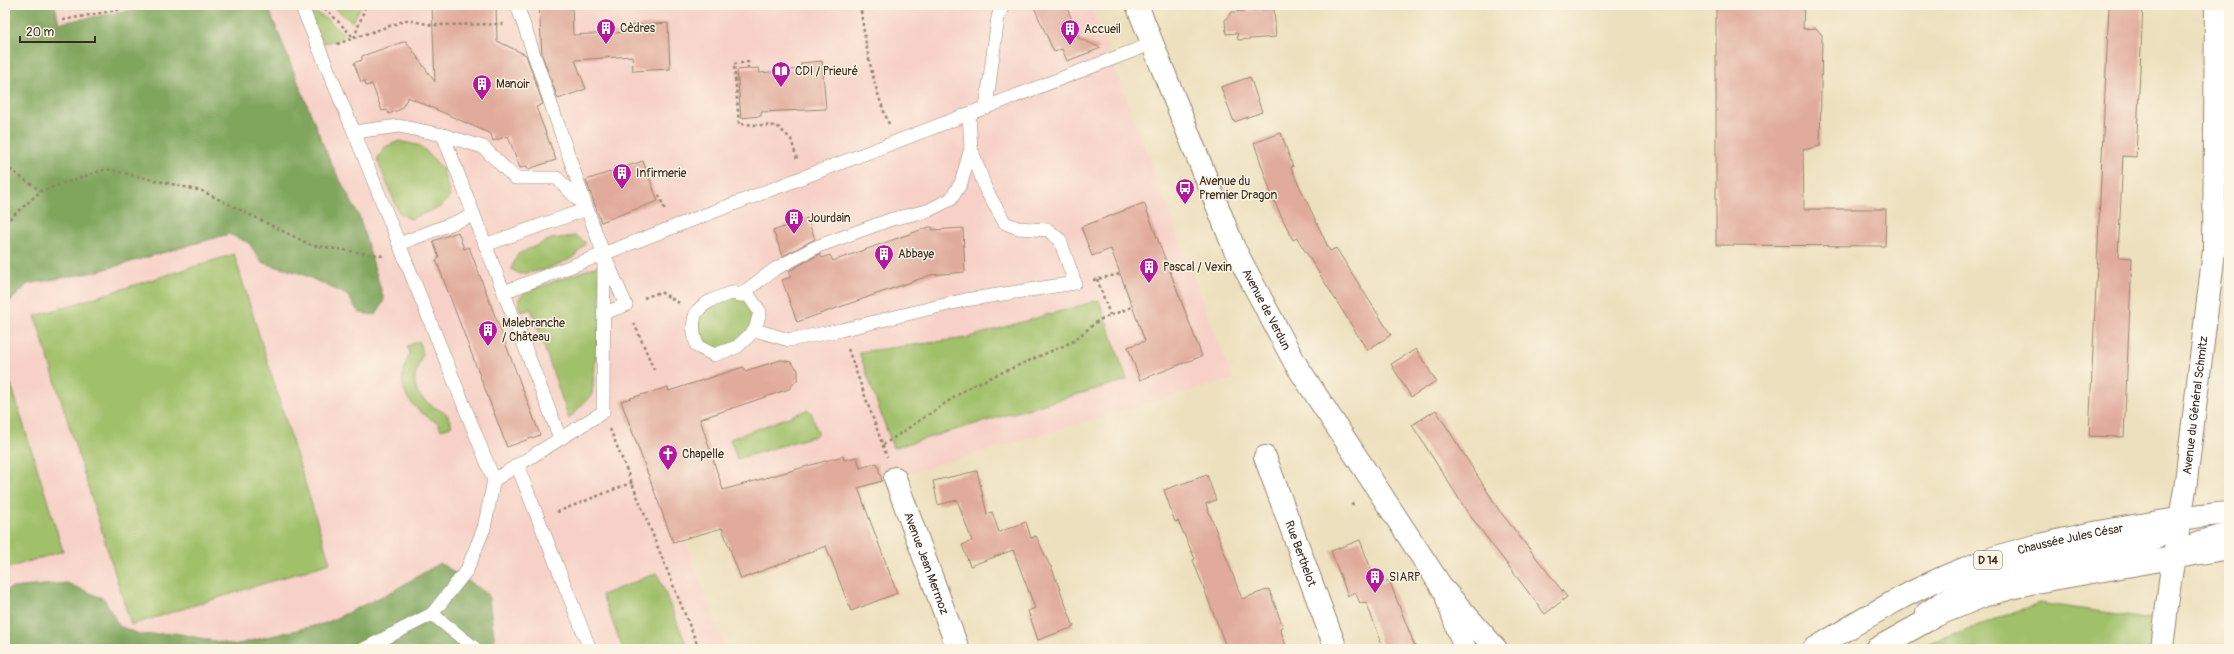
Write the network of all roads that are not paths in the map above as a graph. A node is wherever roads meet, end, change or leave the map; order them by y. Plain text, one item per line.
1 (301, 5) edge
2 (517, 5) edge
3 (1003, 5) edge
4 (1137, 5) edge
5 (2216, 5) edge
6 (1151, 44) junction
7 (986, 108) junction
8 (969, 115) junction
9 (354, 132) junction
10 (444, 135) junction
11 (971, 148) junction
12 (587, 209) junction
13 (474, 215) junction
14 (399, 244) junction
15 (485, 245) junction
16 (604, 255) junction
17 (504, 292) junction
18 (740, 295) junction
19 (604, 313) junction
20 (755, 330) junction
21 (560, 438) junction
22 (1265, 457) dead end
23 (517, 465) junction
24 (894, 478) road end
25 (494, 480) junction
26 (2229, 513) edge
27 (2180, 517) junction
28 (2229, 534) edge
29 (2229, 548) edge
30 (2173, 559) junction
31 (1443, 589) junction
32 (432, 614) junction
33 (1900, 634) junction
34 (364, 649) edge
35 (476, 649) edge
36 (590, 649) edge
37 (958, 649) edge
38 (1336, 649) edge
39 (1465, 649) edge
40 (1496, 649) edge
41 (1814, 649) edge
42 (1876, 649) edge
43 (2162, 649) edge

1 - 9 lane
2 - 12 lane
3 - 7 lane
4 - 6 main road, Avenue de Verdun
5 - 27 main road, Avenue du Général Schmitz
6 - 7 lane
6 - 31 main road, Avenue de Verdun
7 - 8 lane
8 - 11 lane
8 - 16 lane
9 - 10 lane
9 - 14 lane
10 - 12 lane
10 - 13 lane
11 - 18 lane
11 - 20 lane
12 - 15 lane
12 - 16 lane
13 - 14 lane
13 - 15 lane
14 - 25 lane
15 - 17 lane
16 - 17 lane
16 - 19 lane
16 - 19 lane
17 - 21 lane
18 - 20 lane
18 - 20 lane
19 - 21 lane
21 - 23 lane
22 - 38 main road, Rue Berthelot
23 - 25 lane
23 - 36 lane
24 - 37 main road, Avenue Jean Mermoz
25 - 32 lane
26 - 27 main road, Chaussée Jules César / D 14
27 - 30 main road, Avenue du Général Schmitz
27 - 33 main road
27 - 41 main road, Chaussée Jules César / D 14
28 - 30 main road
29 - 30 main road
30 - 33 main road
30 - 43 main road, Avenue du Général Schmitz
31 - 39 main road, Avenue de Verdun
31 - 40 main road, Avenue de Verdun
32 - 34 lane
32 - 35 lane
33 - 42 main road

